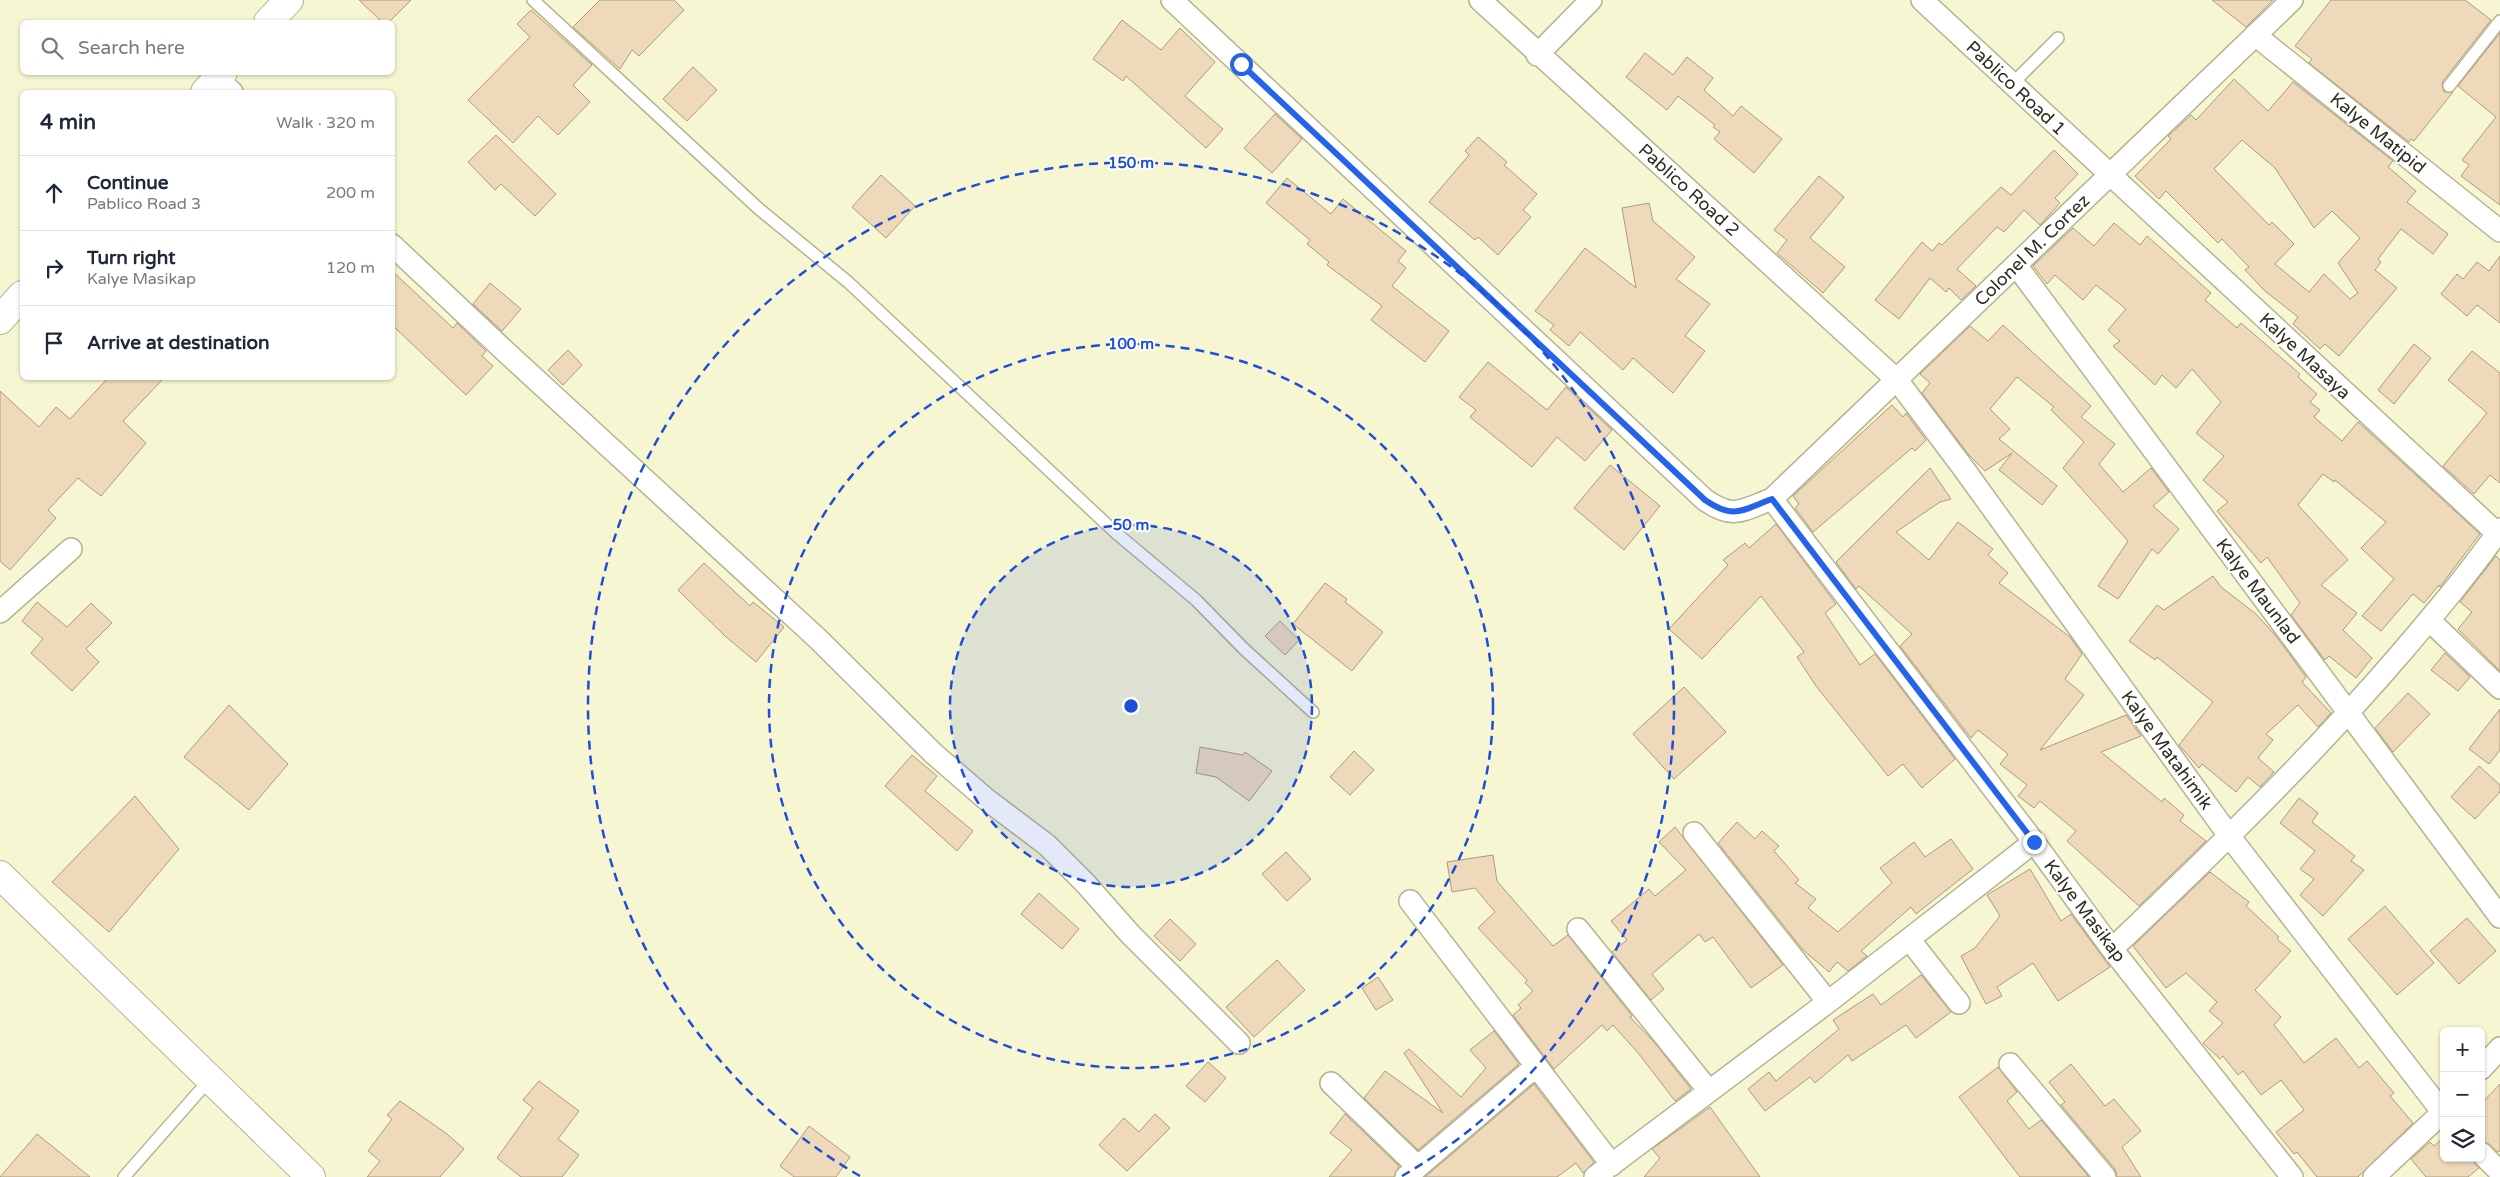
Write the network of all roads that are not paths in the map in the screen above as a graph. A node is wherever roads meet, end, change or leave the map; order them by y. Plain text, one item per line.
1 (289, 0) edge
2 (533, 0) edge
3 (1172, 0) edge
4 (1480, 0) edge
5 (1591, 0) edge
6 (1922, 0) edge
7 (2292, 0) edge
8 (270, 20) edge
9 (2500, 21) edge
10 (2255, 35) junction
11 (2058, 38) dead end
12 (1537, 55) junction
13 (2012, 84) junction
14 (2450, 86) dead end
15 (2109, 176) junction
16 (2500, 231) edge
17 (395, 248) edge
18 (2016, 265) junction
19 (20, 297) edge
20 (0, 320) edge
21 (1897, 380) junction
22 (1772, 499) junction
23 (2499, 533) edge
24 (71, 549) dead end
25 (0, 612) edge
26 (2429, 620) junction
27 (2500, 688) edge
28 (1313, 712) dead end
29 (2349, 714) junction
30 (1694, 833) dead end
31 (2230, 837) junction
32 (2034, 842) junction
33 (0, 875) edge
34 (1410, 901) dead end
35 (2500, 917) edge
36 (1578, 929) dead end
37 (1909, 939) junction
38 (2112, 949) junction
39 (1828, 1002) junction
40 (1959, 1003) dead end
41 (1239, 1043) dead end
42 (2500, 1048) edge
43 (2010, 1064) dead end
44 (2485, 1065) edge
45 (1536, 1066) junction
46 (210, 1079) junction
47 (1331, 1083) dead end
48 (1709, 1091) junction
49 (2440, 1108) edge
50 (2440, 1115) edge
51 (2485, 1157) edge
52 (1604, 1171) edge
53 (1412, 1172) edge
54 (2500, 1172) edge
55 (124, 1177) edge
56 (311, 1177) edge
57 (2105, 1177) edge
58 (2292, 1177) edge
59 (2374, 1177) edge

1 - 8 street
2 - 28 lane
3 - 22 street
4 - 12 street, Pablico Road 2
5 - 12 street
6 - 13 street, Pablico Road 1
7 - 10 street, Colonel M. Cortez
9 - 14 lane
10 - 15 street, Colonel M. Cortez
10 - 16 street, Kalye Matipid
11 - 13 lane
12 - 21 street, Pablico Road 2
13 - 15 street, Pablico Road 1
15 - 18 street, Colonel M. Cortez
15 - 23 street, Kalye Masaya
17 - 41 street
18 - 21 street, Colonel M. Cortez
18 - 29 street, Kalye Maunlad
19 - 20 street
21 - 22 street, Colonel M. Cortez
21 - 31 street, Kalye Matahimik
22 - 32 street, Kalye Masikap
23 - 26 street
24 - 25 street
26 - 27 street
26 - 29 street
29 - 31 street
29 - 35 street, Kalye Maunlad
30 - 39 street
31 - 38 street
31 - 49 street, Kalye Matahimik
32 - 37 street
32 - 38 street, Kalye Masikap
33 - 46 street
34 - 45 street
36 - 48 street
37 - 39 street
37 - 40 street
38 - 58 street, Kalye Masikap
39 - 48 street
42 - 44 street
43 - 57 street
45 - 52 street
45 - 53 street
46 - 55 lane
46 - 56 street
47 - 53 street
48 - 52 street
50 - 59 street
51 - 54 street

